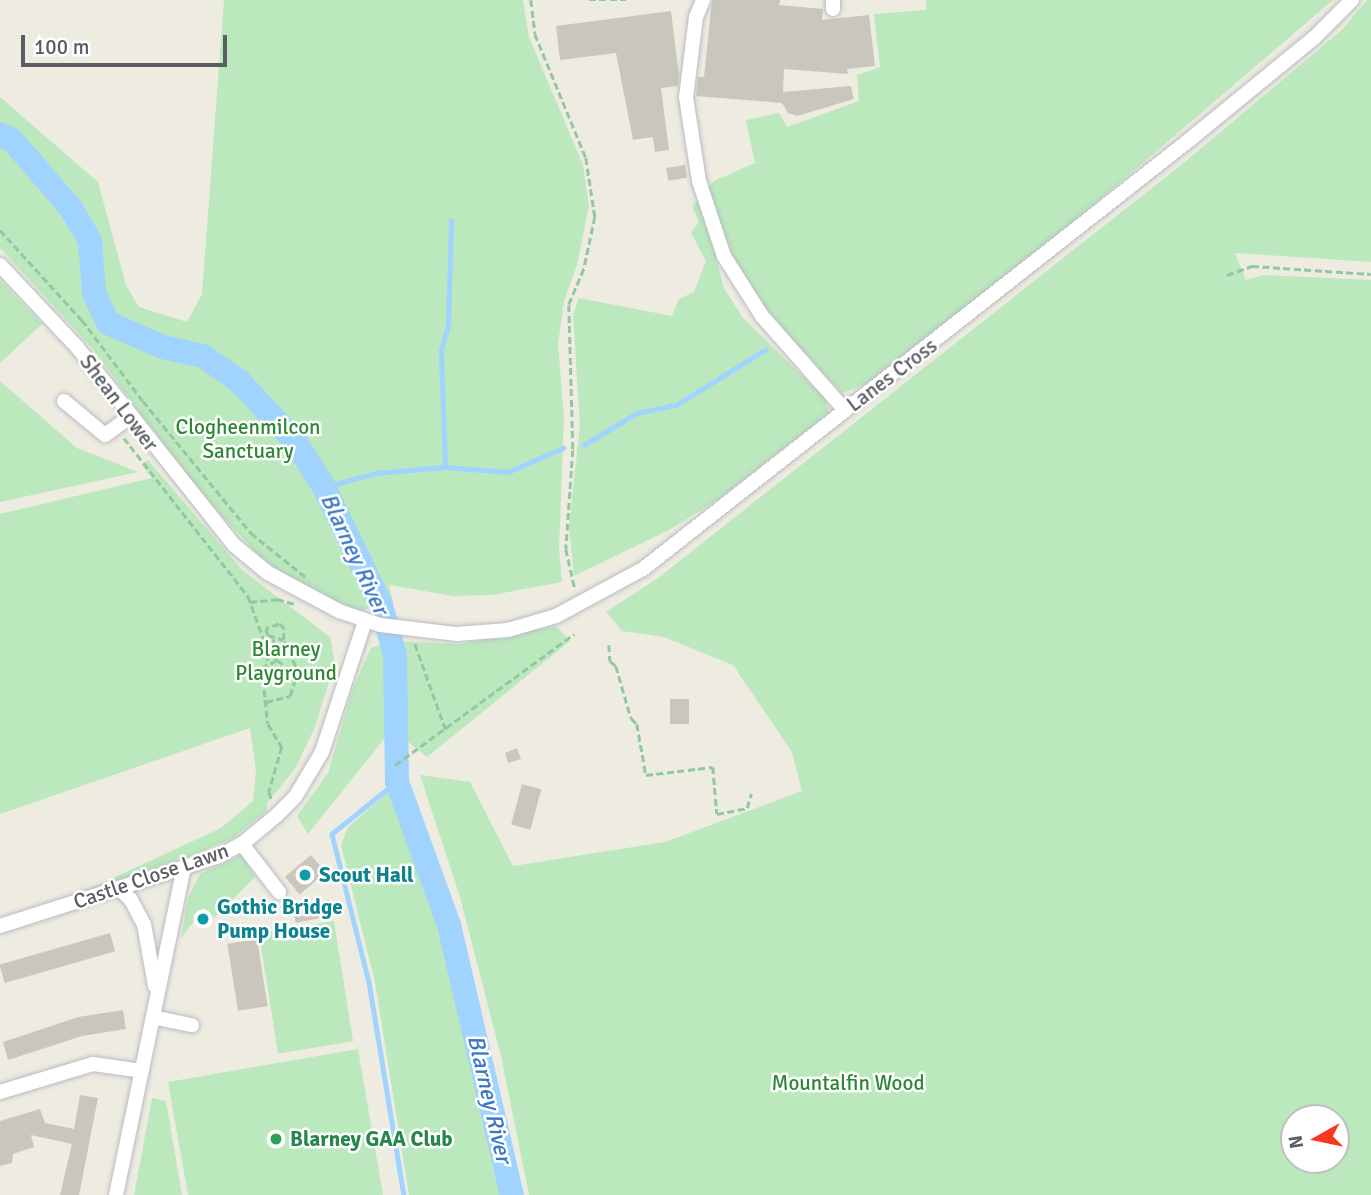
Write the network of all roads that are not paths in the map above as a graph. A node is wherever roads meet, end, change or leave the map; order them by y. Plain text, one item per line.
1 (703, 0) edge
2 (1352, 0) edge
3 (0, 265) edge
4 (64, 401) dead end
5 (845, 410) junction
6 (130, 417) junction
7 (339, 611) junction
8 (372, 623) junction
9 (356, 651) junction
10 (242, 844) junction
11 (184, 867) junction
12 (119, 888) junction
13 (279, 892) dead end
14 (0, 926) edge
15 (155, 1010) junction
16 (192, 1025) dead end
17 (142, 1071) junction
18 (0, 1092) edge
19 (117, 1195) edge

1 - 5 street
2 - 5 street, Lanes Cross
3 - 6 street, Shean Lower
4 - 6 street
5 - 8 street, Lanes Cross
6 - 7 street, Shean Lower
7 - 8 street, Shean Lower
7 - 9 street
8 - 9 street, Castle Close Lawn
9 - 10 street, Castle Close Lawn
10 - 11 street, Castle Close Lawn
10 - 13 street
11 - 12 street, Castle Close Lawn
11 - 15 street
12 - 14 street, Castle Close Lawn
12 - 15 street
15 - 16 street
15 - 17 street
17 - 18 street
17 - 19 street

